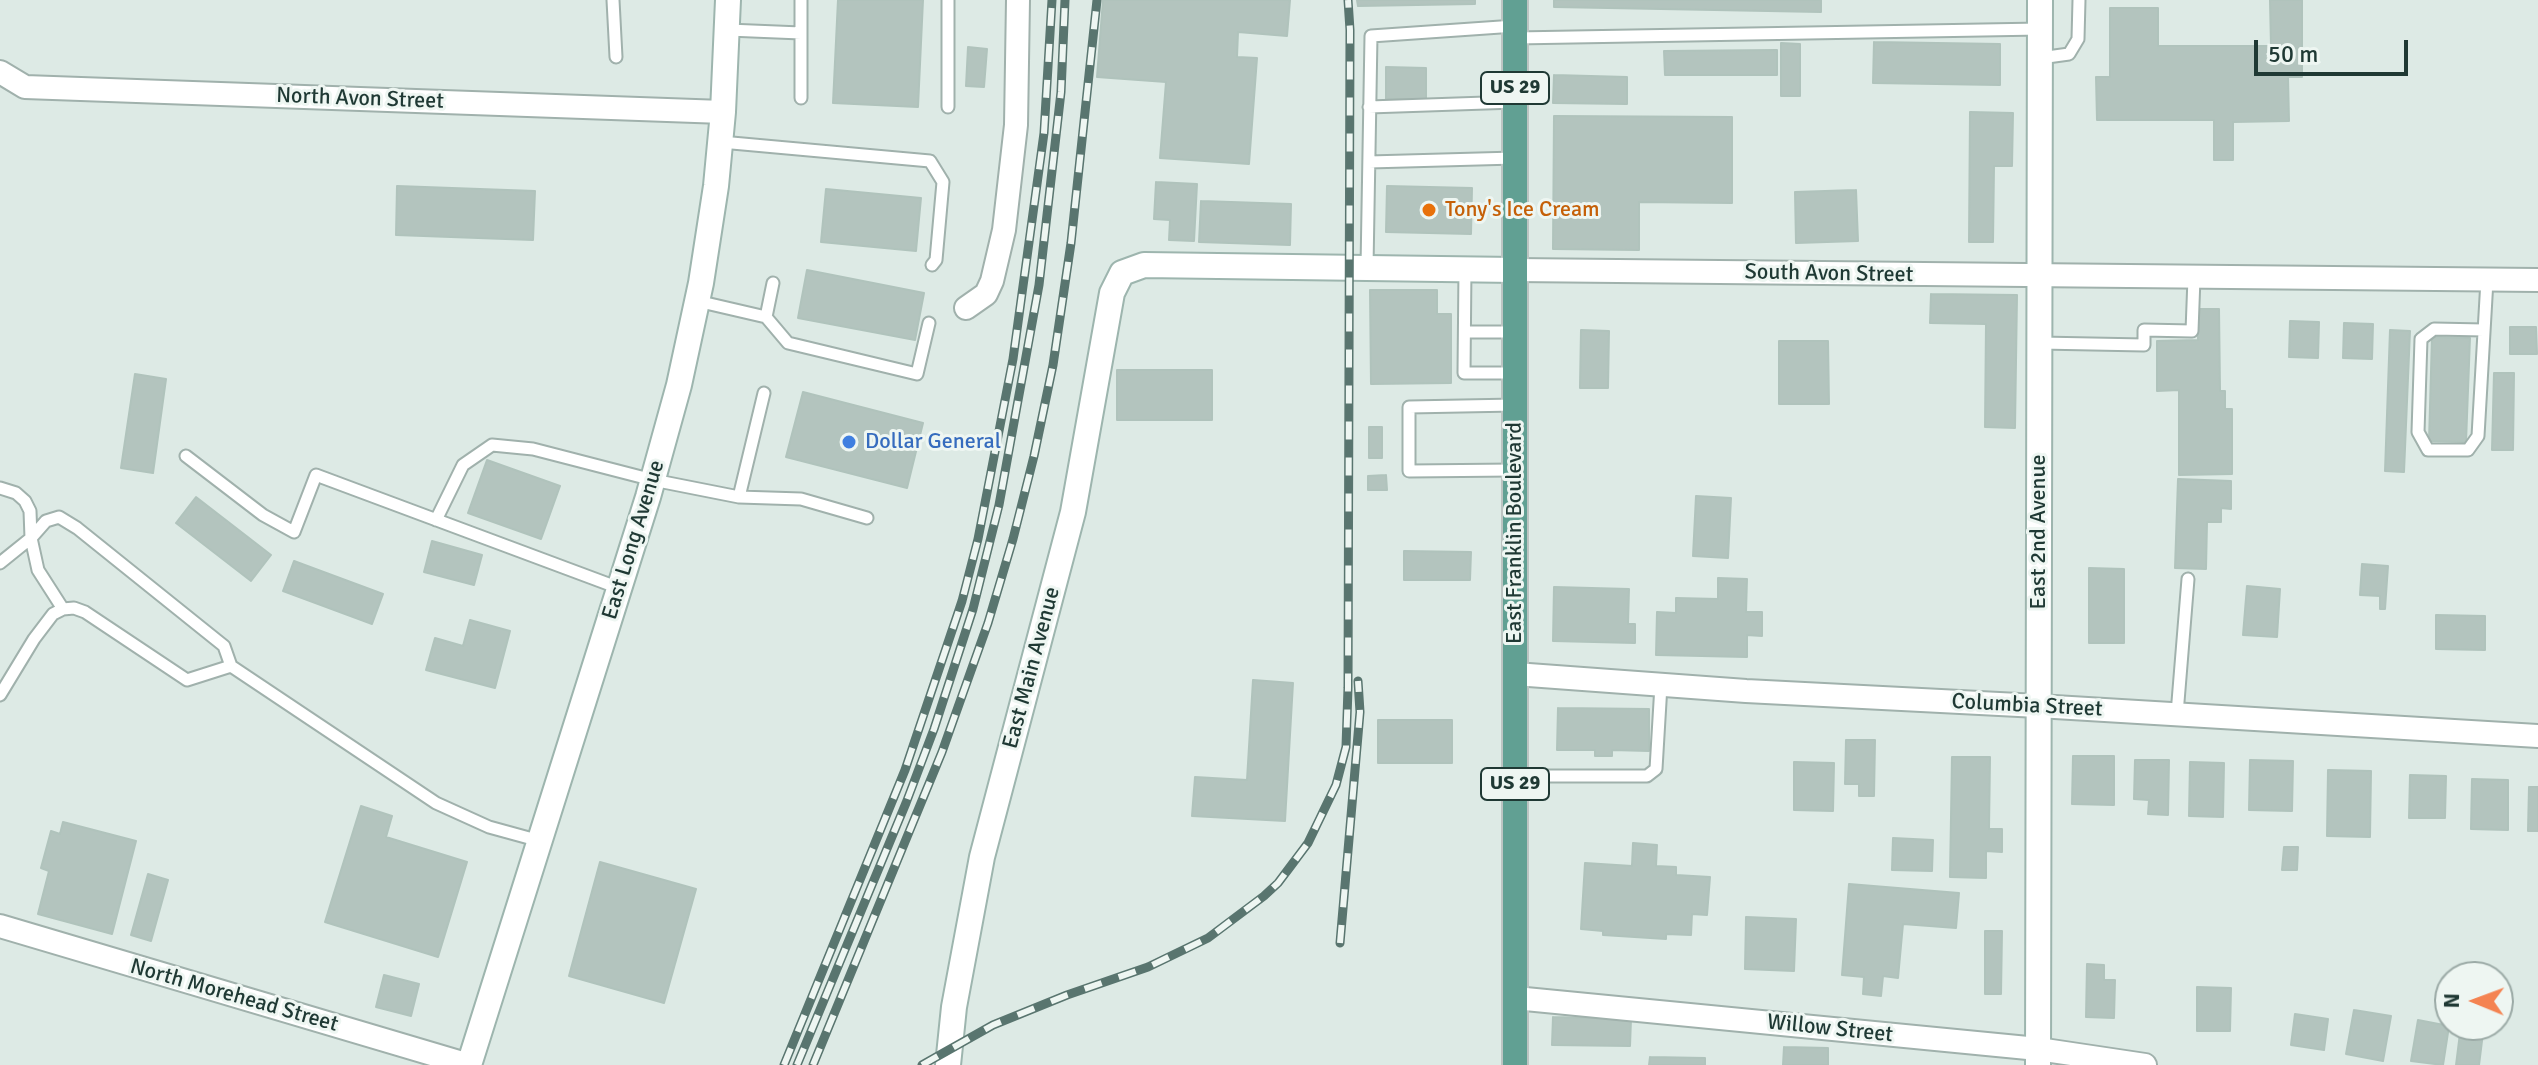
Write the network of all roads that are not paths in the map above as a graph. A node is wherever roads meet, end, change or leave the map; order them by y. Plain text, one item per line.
1 (613, 0) edge
2 (728, 0) edge
3 (801, 0) edge
4 (948, 0) edge
5 (1018, 0) edge
6 (1515, 0) edge
7 (2040, 0) edge
8 (2079, 0) edge
9 (2041, 29) junction
10 (728, 30) junction
11 (1515, 32) junction
12 (801, 33) junction
13 (616, 57) dead end
14 (2040, 58) junction
15 (0, 72) edge
16 (801, 98) dead end
17 (1515, 102) junction
18 (948, 107) dead end
19 (1369, 107) junction
20 (723, 112) junction
21 (721, 142) junction
22 (1515, 158) junction
23 (1369, 162) junction
24 (932, 265) dead end
25 (1367, 267) junction
26 (1465, 268) junction
27 (1515, 270) junction
28 (1122, 273) joint
29 (2041, 277) junction
30 (2194, 278) junction
31 (2487, 280) junction
32 (2538, 280) edge
33 (773, 283) dead end
34 (697, 301) junction
35 (966, 308) dead end
36 (766, 317) junction
37 (929, 323) dead end
38 (2484, 330) junction
39 (1465, 332) junction
40 (1515, 332) junction
41 (2040, 343) junction
42 (1515, 373) junction
43 (764, 393) dead end
44 (1515, 405) junction
45 (186, 456) dead end
46 (1514, 470) junction
47 (653, 480) junction
48 (0, 488) edge
49 (739, 497) junction
50 (867, 518) dead end
51 (436, 520) junction
52 (31, 538) junction
53 (0, 563) edge
54 (2188, 579) dead end
55 (619, 589) junction
56 (63, 609) junction
57 (231, 666) junction
58 (1515, 674) junction
59 (1661, 685) junction
60 (0, 695) edge
61 (2038, 706) junction
62 (2177, 714) junction
63 (2538, 736) edge
64 (1515, 776) junction
65 (540, 841) junction
66 (0, 926) edge
67 (1515, 998) junction
68 (2038, 1057) edge
69 (469, 1065) edge
70 (948, 1065) edge
71 (1515, 1065) edge
72 (2145, 1065) edge

1 - 13 lane
2 - 10 street, East Long Avenue
3 - 12 lane
4 - 18 lane
5 - 35 street
6 - 11 main road, East Franklin Boulevard / US 29
7 - 9 street, East 2nd Avenue
8 - 14 lane
9 - 11 lane
9 - 14 street, East 2nd Avenue
10 - 12 lane
10 - 20 street, East Long Avenue
11 - 17 main road, East Franklin Boulevard / US 29
11 - 19 lane
12 - 16 lane
14 - 29 street, East 2nd Avenue
15 - 20 street, North Avon Street
17 - 19 lane
17 - 22 main road, East Franklin Boulevard / US 29
19 - 23 lane
20 - 21 street, East Long Avenue
21 - 24 lane
21 - 34 street, East Long Avenue
22 - 23 lane
22 - 27 main road, East Franklin Boulevard / US 29
23 - 25 lane
25 - 26 street, South Avon Street
25 - 28 street, South Avon Street
26 - 27 street, South Avon Street
26 - 39 lane
27 - 29 street, South Avon Street
27 - 40 main road, East Franklin Boulevard / US 29
28 - 70 street, East Main Avenue
29 - 30 street, South Avon Street
29 - 41 street, East 2nd Avenue
30 - 31 street, South Avon Street
30 - 41 lane
31 - 32 street, South Avon Street
31 - 38 lane
33 - 36 lane
34 - 36 lane
34 - 47 street, East Long Avenue
36 - 37 lane
38 - 38 lane
39 - 40 lane
39 - 42 lane
40 - 42 main road, East Franklin Boulevard / US 29
41 - 61 street, East 2nd Avenue
42 - 44 main road, East Franklin Boulevard / US 29
43 - 49 lane
44 - 46 main road, East Franklin Boulevard / US 29
44 - 46 lane
45 - 51 lane
46 - 58 main road, East Franklin Boulevard / US 29
47 - 49 lane
47 - 51 lane
47 - 55 street, East Long Avenue
48 - 52 lane
49 - 50 lane
51 - 55 lane
52 - 53 lane
52 - 56 lane
52 - 57 lane
54 - 62 lane
55 - 65 street, East Long Avenue
56 - 57 lane
56 - 60 lane
57 - 65 lane
58 - 59 street, Columbia Street
58 - 64 main road, East Franklin Boulevard / US 29
59 - 61 street, Columbia Street
59 - 64 lane
61 - 62 street, Columbia Street
61 - 68 street, East 2nd Avenue
62 - 63 street, Columbia Street
64 - 67 main road, East Franklin Boulevard / US 29
65 - 69 street, East Long Avenue
66 - 69 street, North Morehead Street
67 - 68 street, Willow Street
67 - 71 main road, East Franklin Boulevard / US 29
68 - 72 street, Willow Street

